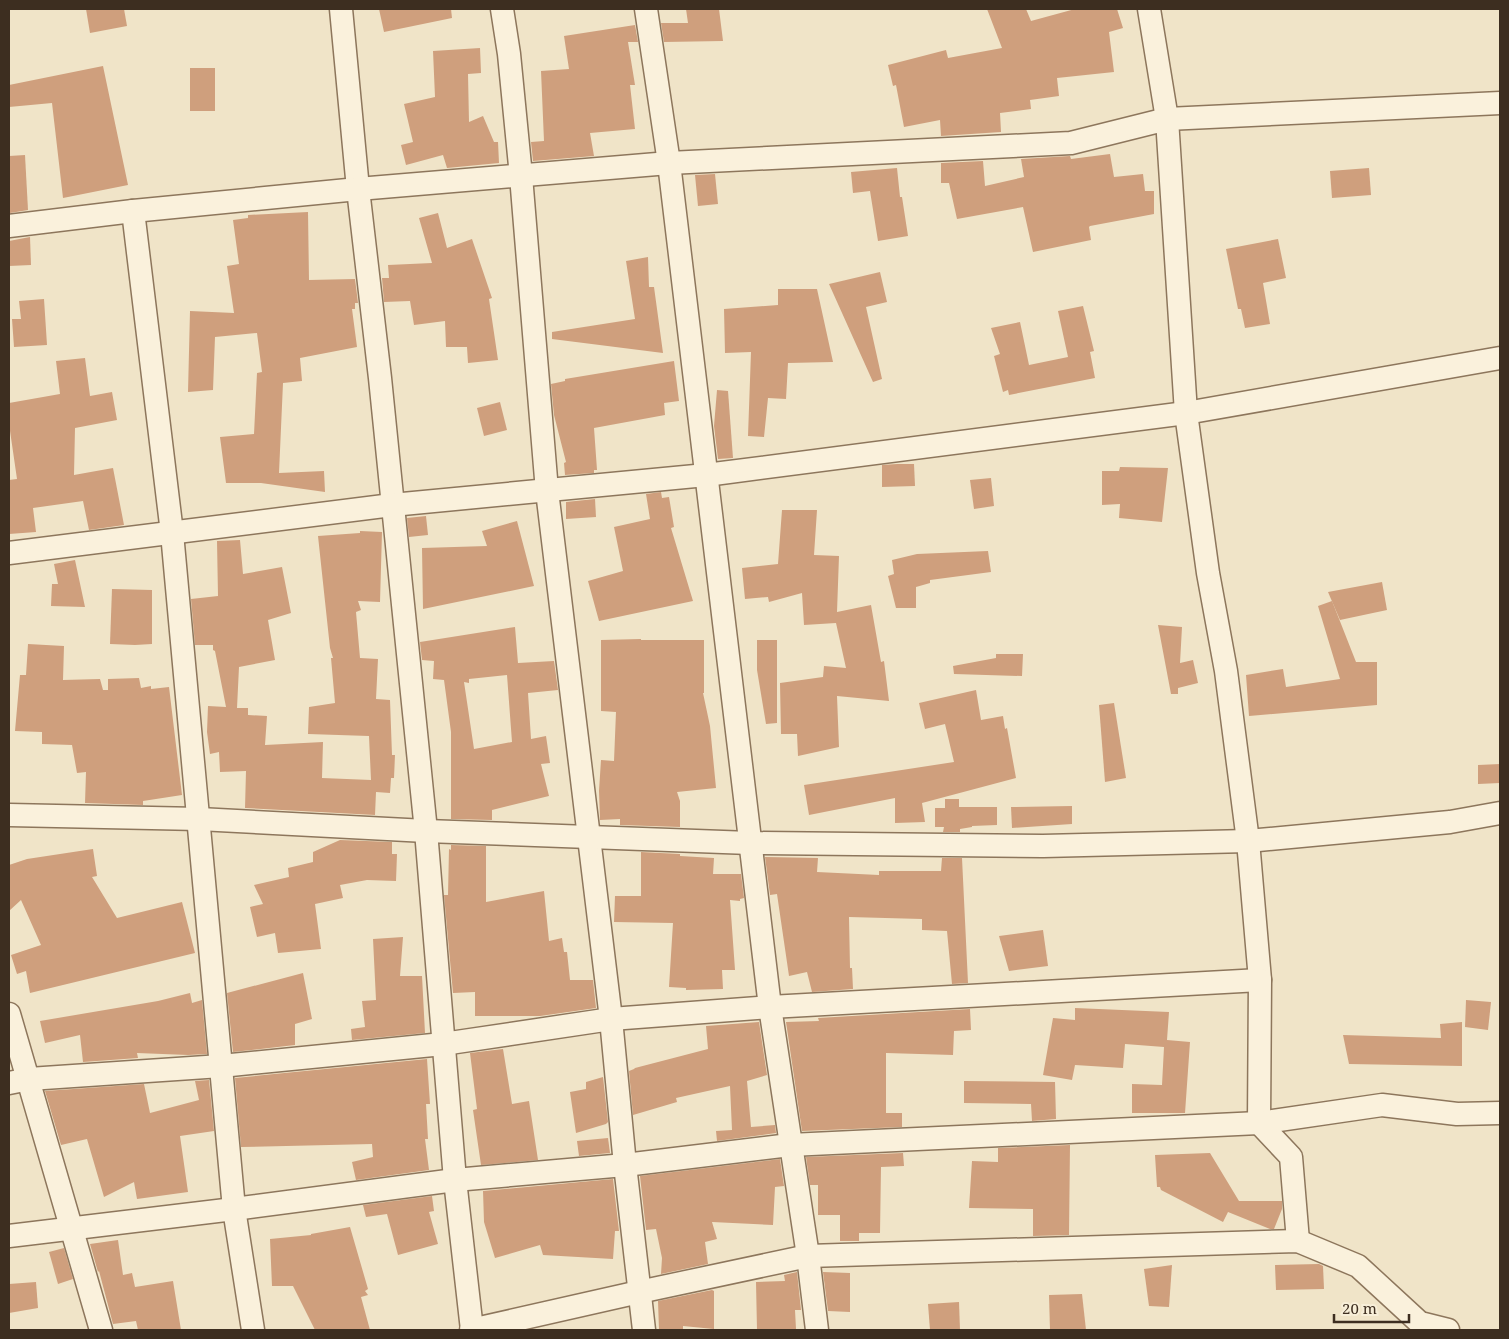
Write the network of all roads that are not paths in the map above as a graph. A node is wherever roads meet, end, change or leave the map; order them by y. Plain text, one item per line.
1 (341, 9) edge
2 (502, 9) edge
3 (646, 9) edge
4 (1149, 9) edge
5 (1500, 103) edge
6 (1167, 119) junction
7 (669, 163) junction
8 (521, 176) junction
9 (358, 189) junction
10 (133, 211) junction
11 (9, 226) edge
12 (1500, 358) edge
13 (1186, 413) junction
14 (706, 475) junction
15 (547, 491) junction
16 (392, 505) junction
17 (172, 532) junction
18 (9, 554) edge
19 (1500, 813) edge
20 (9, 816) edge
21 (199, 819) junction
22 (426, 831) junction
23 (590, 838) junction
24 (1248, 841) junction
25 (750, 843) junction
26 (1260, 980) junction
27 (770, 1007) junction
28 (9, 1014) edge
29 (611, 1019) junction
30 (443, 1044) junction
31 (221, 1066) junction
32 (19, 1081) edge
33 (1500, 1113) edge
34 (1259, 1123) junction
35 (790, 1144) junction
36 (625, 1165) junction
37 (455, 1180) junction
38 (234, 1209) junction
39 (72, 1229) junction
40 (9, 1236) edge
41 (1298, 1242) junction
42 (808, 1256) junction
43 (639, 1292) junction
44 (101, 1330) edge
45 (253, 1330) edge
46 (472, 1330) edge
47 (644, 1330) edge
48 (817, 1330) edge
49 (1448, 1330) edge

1 - 9 street
2 - 8 street
3 - 7 street
4 - 6 street
5 - 6 street
6 - 7 street
6 - 13 street
7 - 8 street
7 - 14 street
8 - 9 street
8 - 15 street
9 - 10 street
9 - 16 street
10 - 11 street
10 - 17 street
12 - 13 street
13 - 14 street
13 - 24 street
14 - 15 street
14 - 25 street
15 - 16 street
15 - 23 street
16 - 17 street
16 - 22 street
17 - 18 street
17 - 21 street
19 - 24 street
20 - 21 street
21 - 22 street
21 - 31 street
22 - 23 street
22 - 30 street
23 - 25 street
23 - 29 street
24 - 25 street
24 - 26 street
25 - 27 street
26 - 27 street
26 - 34 street
27 - 29 street
27 - 35 street
28 - 32 street
29 - 30 street
29 - 36 street
30 - 31 street
30 - 37 street
31 - 32 street
31 - 38 street
32 - 39 street
33 - 34 street
34 - 35 street
34 - 41 street
35 - 36 street
35 - 42 street
36 - 37 street
36 - 43 street
37 - 38 street
37 - 46 street
38 - 39 street
38 - 45 street
39 - 40 street
39 - 44 street
41 - 42 street
41 - 49 street
42 - 43 street
42 - 48 street
43 - 46 street
43 - 47 street

